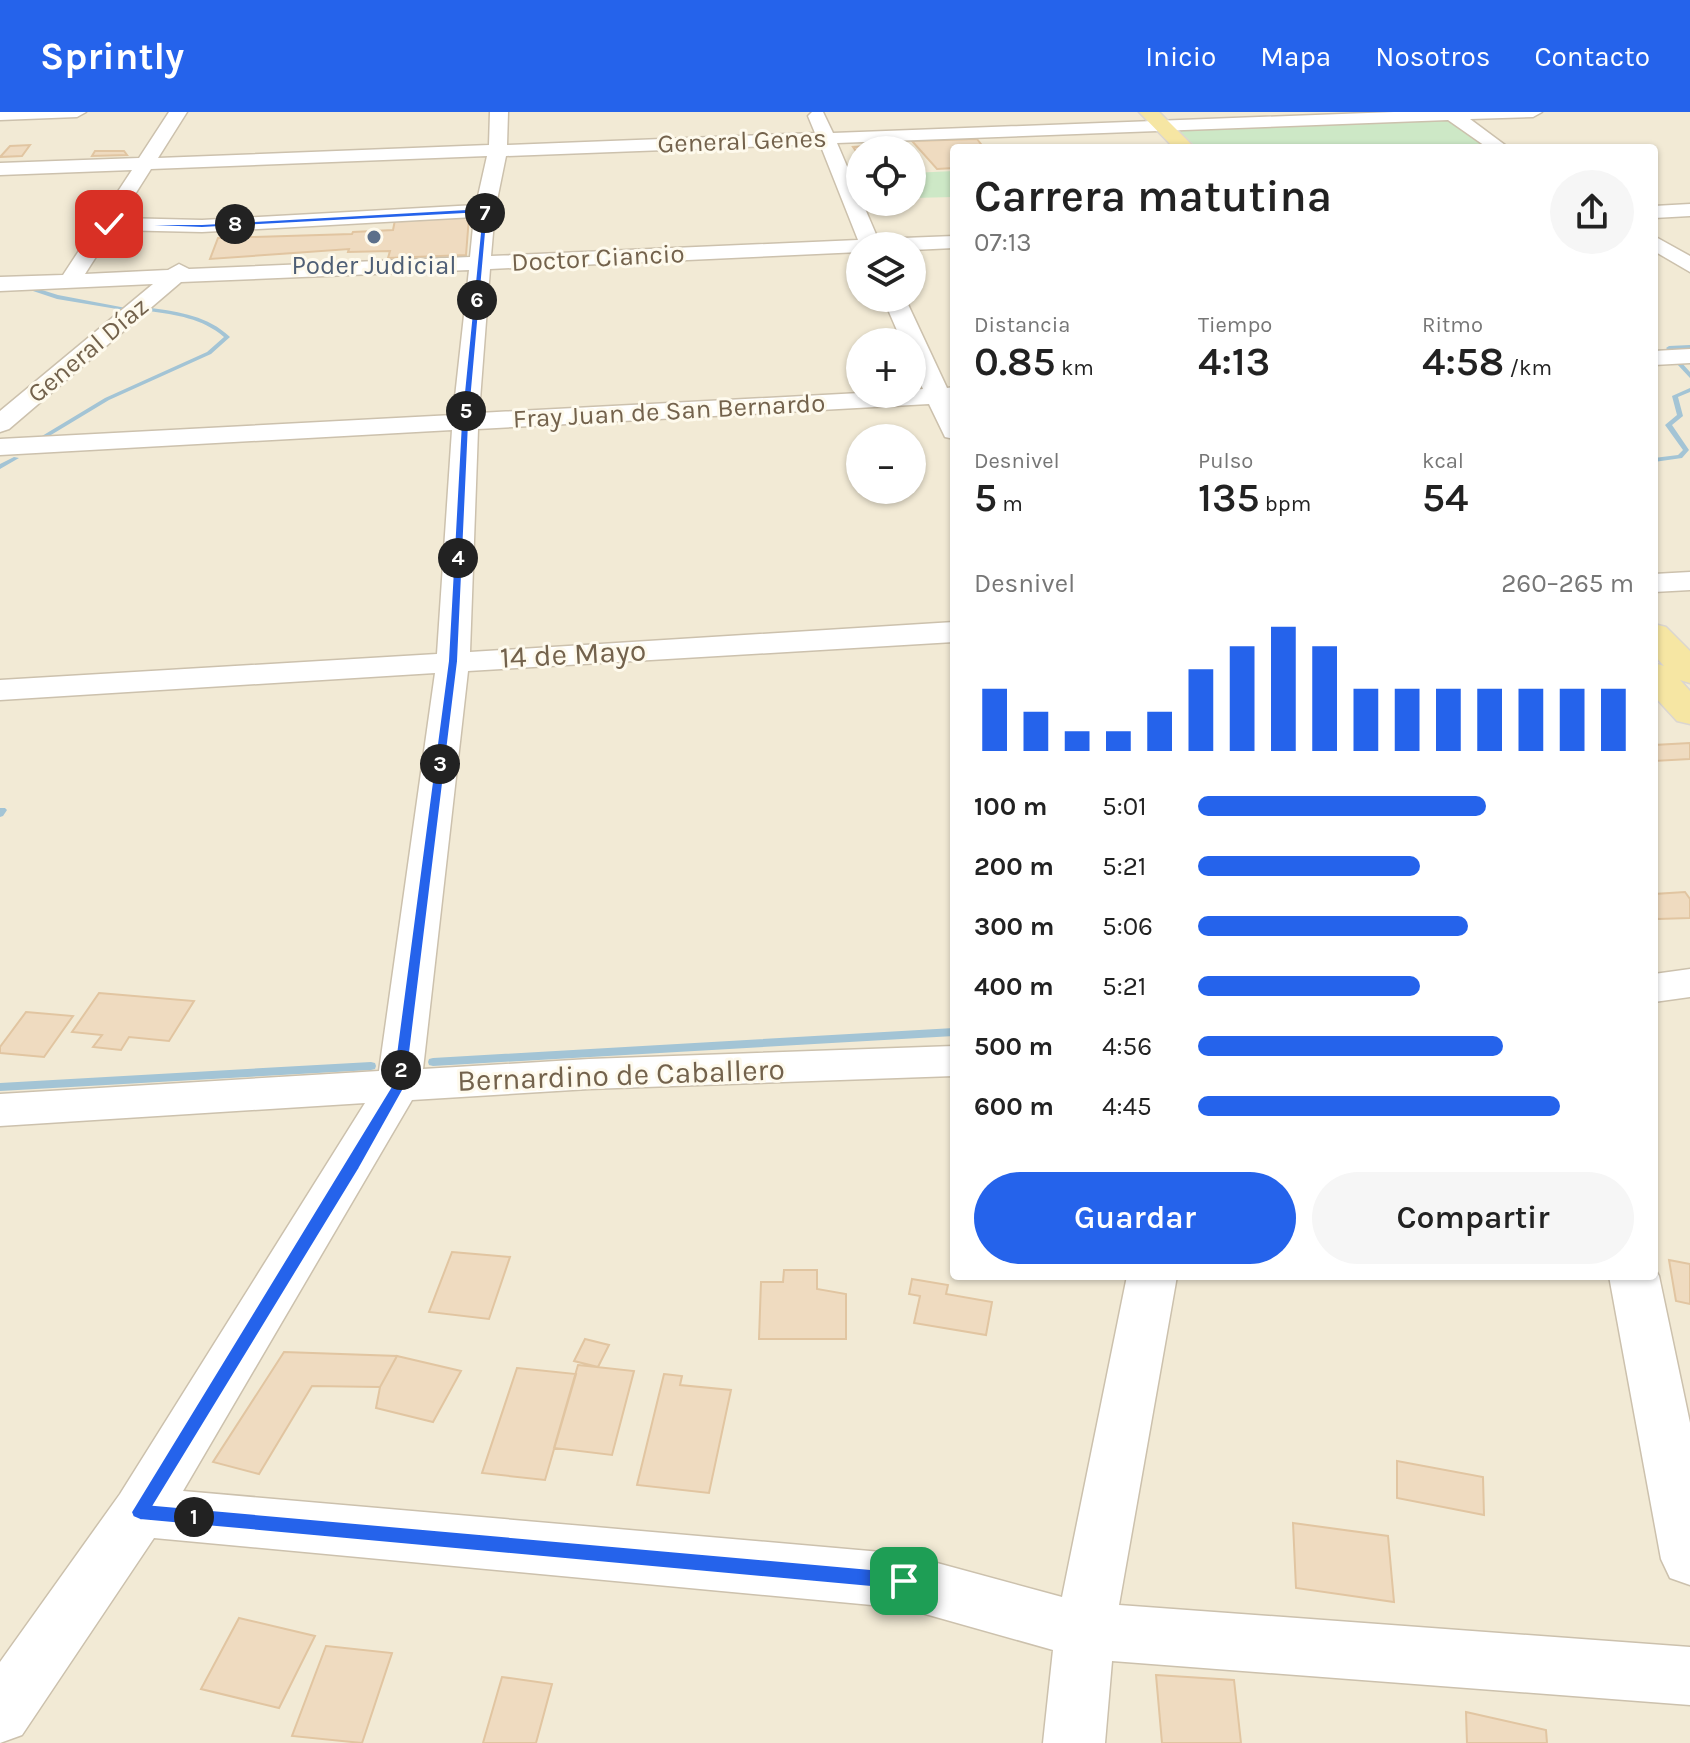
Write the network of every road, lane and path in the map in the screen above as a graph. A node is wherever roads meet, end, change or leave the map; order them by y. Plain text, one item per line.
1 (77, 112) edge
2 (178, 112) edge
3 (499, 112) edge
4 (816, 112) edge
5 (1046, 112) edge
6 (1126, 112) edge
7 (1533, 112) edge
8 (1452, 114) edge
9 (0, 115) edge
10 (1151, 122) edge
11 (1062, 129) junction
12 (827, 137) junction
13 (1159, 144) edge
14 (1180, 144) edge
15 (1494, 144) edge
16 (498, 150) junction
17 (145, 163) junction
18 (0, 169) edge
19 (485, 210) junction
20 (1690, 210) edge
21 (1658, 212) edge
22 (109, 224) junction
23 (202, 226) junction
24 (865, 232) edge
25 (950, 242) edge
26 (926, 243) edge
27 (1658, 245) edge
28 (846, 247) edge
29 (480, 264) junction
30 (1690, 266) edge
31 (176, 276) junction
32 (70, 281) junction
33 (0, 284) edge
34 (902, 312) edge
35 (1690, 356) edge
36 (1658, 358) edge
37 (946, 395) edge
38 (465, 423) junction
39 (0, 424) edge
40 (0, 447) edge
41 (1690, 581) edge
42 (1658, 583) edge
43 (950, 632) edge
44 (1658, 638) edge
45 (453, 661) junction
46 (1690, 672) edge
47 (1658, 678) edge
48 (0, 690) edge
49 (1690, 713) edge
50 (1690, 983) edge
51 (1658, 987) edge
52 (950, 1061) edge
53 (399, 1085) junction
54 (0, 1110) edge
55 (1151, 1280) edge
56 (1635, 1280) edge
57 (140, 1512) junction
58 (1690, 1559) edge
59 (1085, 1631) junction
60 (1690, 1676) edge
61 (0, 1714) edge
62 (1074, 1743) edge

1 - 9 street
2 - 17 street
3 - 16 street
4 - 12 street
5 - 11 street
6 - 10 main road
7 - 8 street, General Genes
8 - 10 street, General Genes
8 - 15 street
10 - 11 street, General Genes
10 - 13 main road
10 - 14 main road
11 - 12 street, General Genes
12 - 16 street, General Genes
12 - 24 street
16 - 17 street, General Genes
16 - 19 street
17 - 18 street, General Genes
17 - 22 street
19 - 23 street
19 - 29 street
20 - 21 street
22 - 23 street
22 - 32 street
23 - 31 street
25 - 26 street, Doctor Ciancio
27 - 30 street
28 - 29 street, Doctor Ciancio
29 - 31 street, Doctor Ciancio
29 - 38 street
31 - 32 street, Doctor Ciancio
31 - 39 street, General Díaz
32 - 33 street, Doctor Ciancio
34 - 37 street
35 - 36 street
37 - 38 street, Fray Juan de San Bernardo
38 - 40 street, Fray Juan de San Bernardo
38 - 45 street
41 - 42 street
43 - 45 street, 14 de Mayo
44 - 46 main road
45 - 48 street, 14 de Mayo
45 - 53 street
47 - 49 main road
50 - 51 street
52 - 53 street, Bernardino de Caballero
53 - 54 street, Bernardino de Caballero
53 - 57 street
55 - 59 street
56 - 58 street
57 - 59 street
57 - 61 street
59 - 60 street
59 - 62 street

